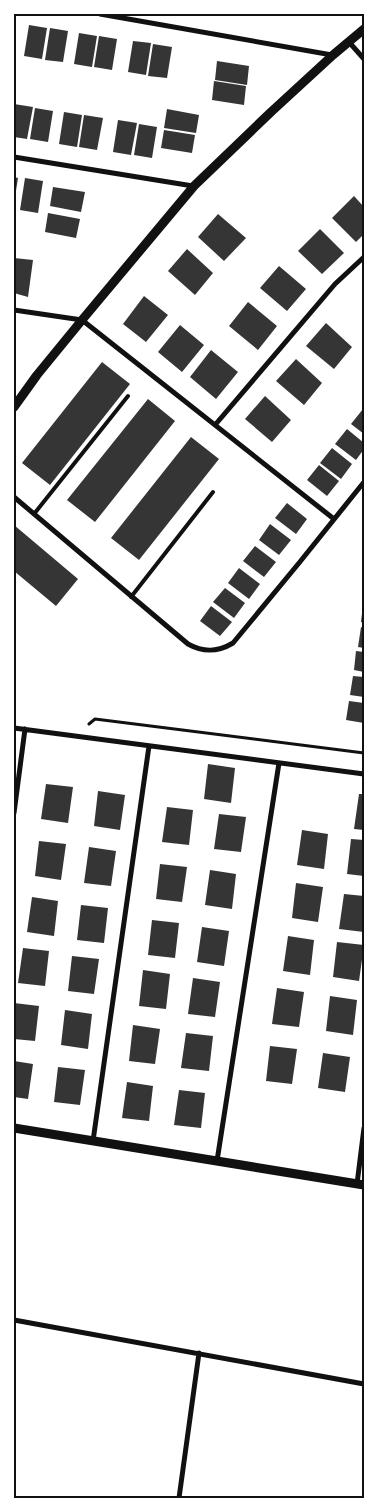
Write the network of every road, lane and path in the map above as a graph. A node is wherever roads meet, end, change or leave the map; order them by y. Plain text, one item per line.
1 (100, 14) edge
2 (364, 29) edge
3 (349, 42) junction
4 (333, 56) junction
5 (364, 59) edge
6 (14, 157) edge
7 (194, 186) junction
8 (364, 257) edge
9 (14, 310) edge
10 (82, 320) junction
11 (128, 396) dead end
12 (14, 407) edge
13 (215, 425) junction
14 (364, 482) edge
15 (213, 492) dead end
16 (14, 497) edge
17 (34, 514) junction
18 (334, 520) junction
19 (131, 597) junction
20 (14, 728) edge
21 (25, 729) junction
22 (76, 736) junction
23 (149, 746) junction
24 (364, 753) edge
25 (279, 763) junction
26 (364, 774) edge
27 (14, 813) edge
28 (14, 1128) edge
29 (364, 1128) edge
30 (92, 1141) junction
31 (217, 1162) junction
32 (360, 1185) edge
33 (14, 1320) edge
34 (199, 1353) junction
35 (364, 1384) edge
36 (179, 1498) edge

1 - 4 street
2 - 3 street
3 - 4 street
3 - 5 street
4 - 7 street
6 - 7 street
7 - 10 street
8 - 13 street
9 - 10 street
10 - 12 street
10 - 13 street
11 - 17 lane
13 - 18 street
14 - 18 street
15 - 19 lane
16 - 17 street
17 - 19 street
18 - 19 street
20 - 21 street
21 - 22 street
21 - 27 street
22 - 23 street
22 - 24 path
23 - 25 street
23 - 30 street
25 - 26 street
25 - 31 street
28 - 30 street
29 - 32 street
30 - 31 street
31 - 32 street
33 - 34 street
34 - 35 street
34 - 36 street

